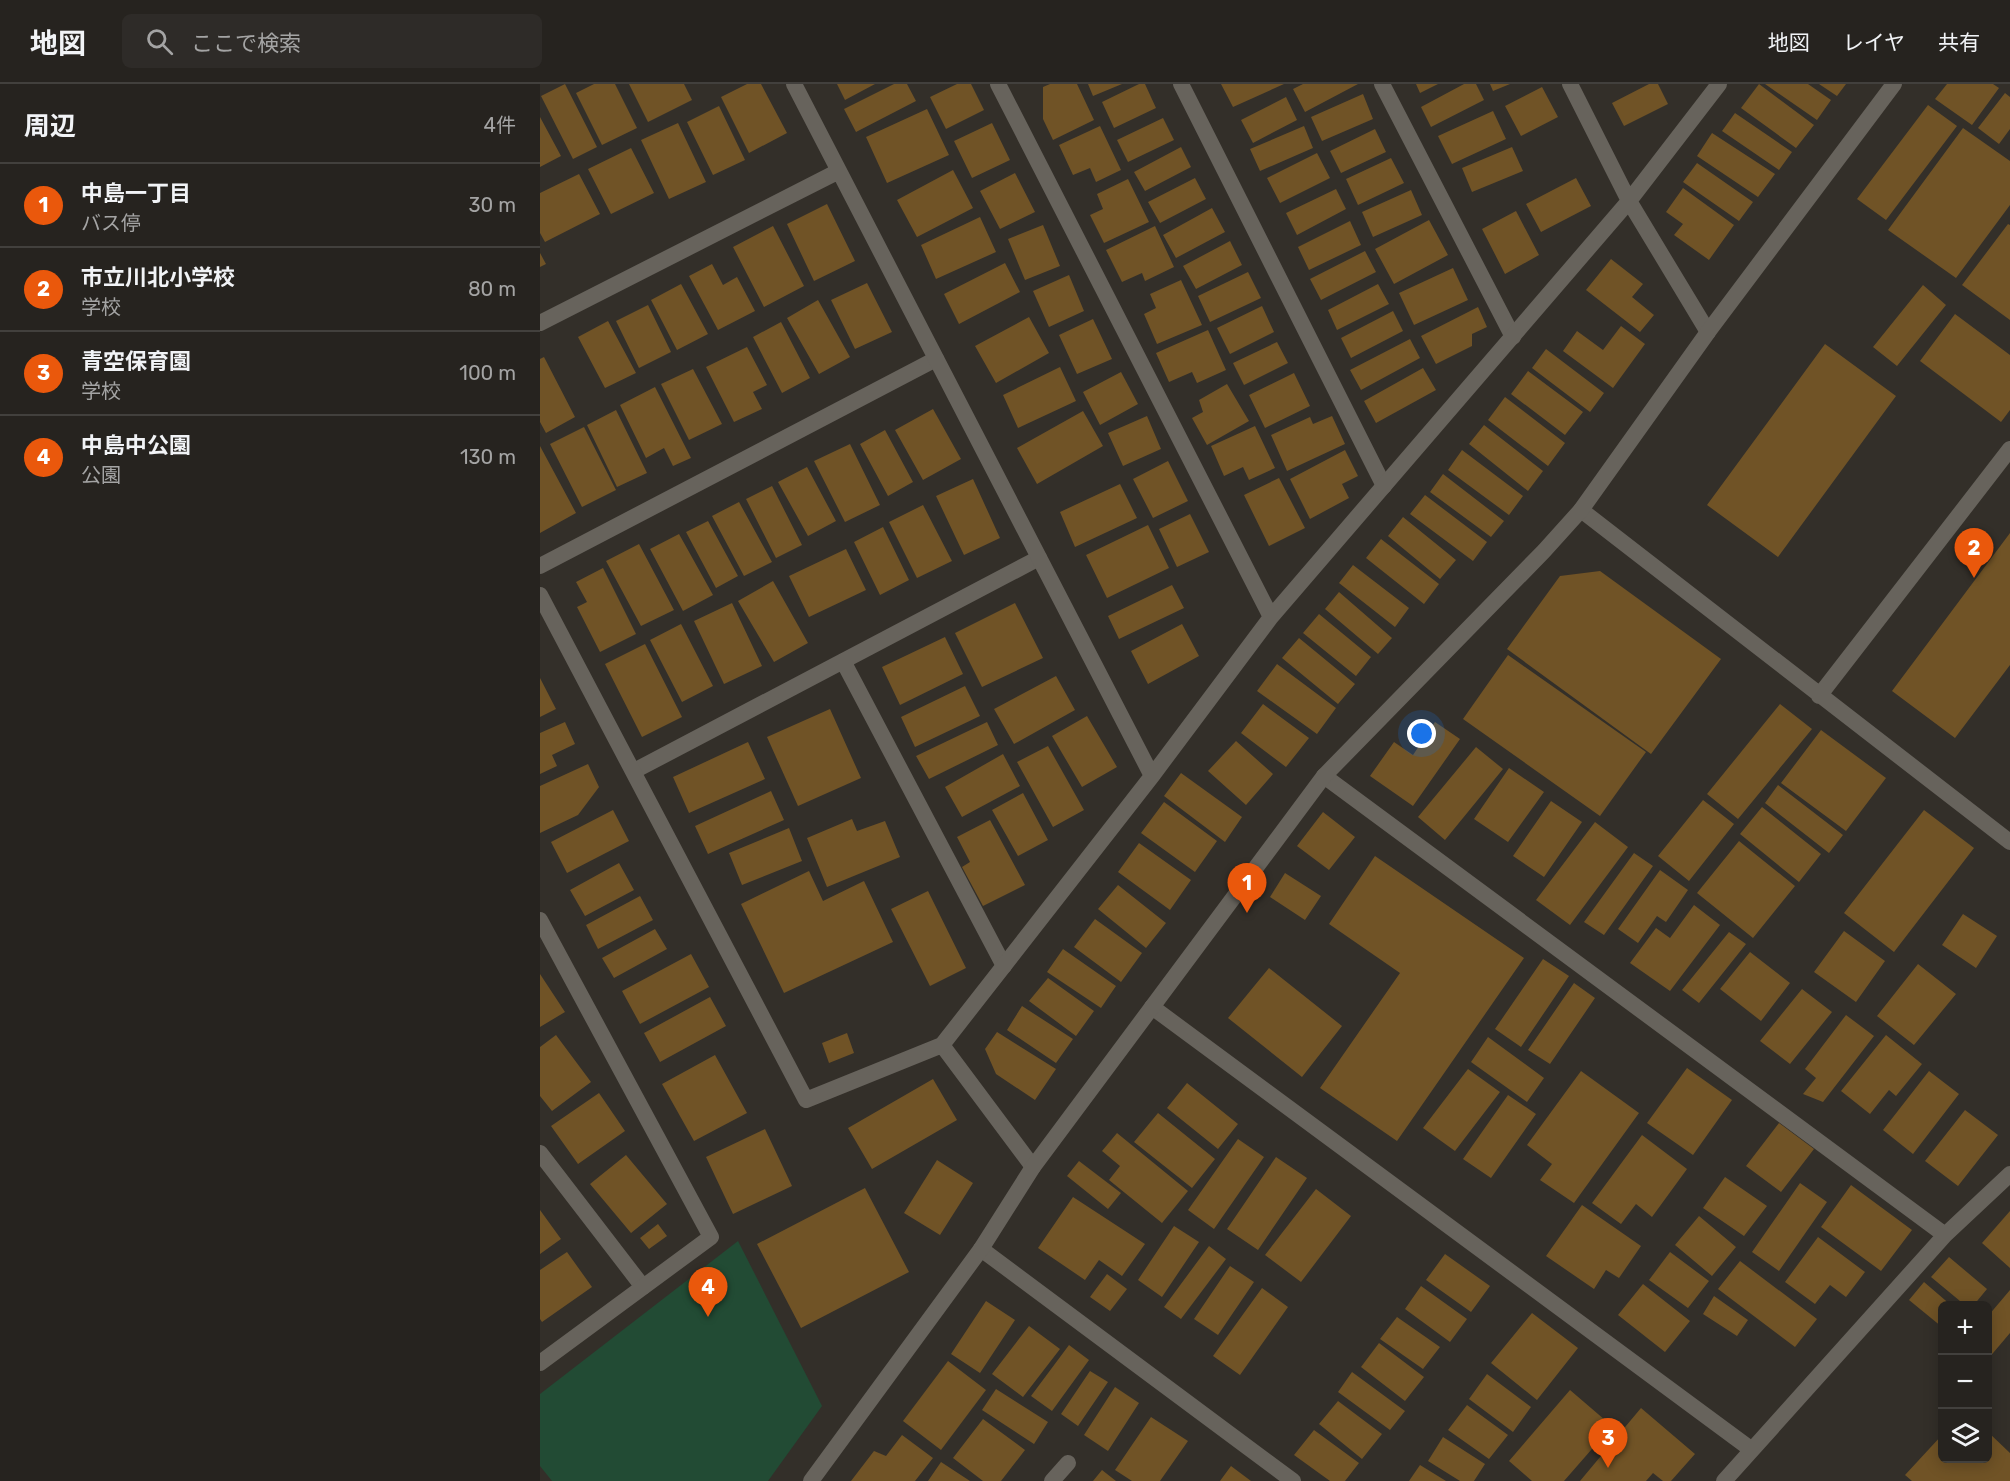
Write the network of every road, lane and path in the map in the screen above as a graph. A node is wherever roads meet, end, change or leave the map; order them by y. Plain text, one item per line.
1 (795, 84) edge
2 (1180, 84) edge
3 (1382, 84) edge
4 (1570, 84) edge
5 (1719, 84) edge
6 (1894, 84) edge
7 (1001, 85) edge
8 (839, 171) junction
9 (1629, 201) junction
10 (540, 323) edge
11 (1708, 332) junction
12 (1513, 337) junction
13 (936, 359) junction
14 (2010, 449) edge
15 (1384, 486) junction
16 (1581, 510) junction
17 (1039, 558) junction
18 (540, 566) edge
19 (540, 595) edge
20 (1270, 617) junction
21 (843, 661) junction
22 (1819, 696) junction
23 (633, 771) junction
24 (1152, 776) junction
25 (1324, 776) junction
26 (2010, 842) edge
27 (540, 920) edge
28 (1004, 966) junction
29 (1152, 1007) junction
30 (942, 1045) junction
31 (540, 1153) edge
32 (1033, 1167) junction
33 (2010, 1174) edge
34 (1945, 1235) junction
35 (981, 1249) junction
36 (643, 1287) junction
37 (540, 1363) edge
38 (1752, 1450) junction
39 (1068, 1463) dead end
40 (811, 1481) edge
41 (1052, 1481) edge
42 (1293, 1481) edge
43 (1724, 1481) edge

1 - 8 street
2 - 15 street
3 - 12 street
4 - 9 street
5 - 9 street
6 - 11 street
7 - 20 street
8 - 10 street
8 - 13 street
9 - 11 street
9 - 12 street
11 - 16 street
12 - 15 street
13 - 17 street
13 - 18 street
14 - 22 street
15 - 20 street
16 - 22 street
16 - 25 street
17 - 21 street
17 - 24 street
19 - 23 street
20 - 24 street
21 - 23 street
21 - 28 street
22 - 26 street
23 - 30 street
24 - 28 street
25 - 29 street
25 - 34 street
27 - 36 street
28 - 30 street
29 - 32 street
29 - 38 street
30 - 32 street
31 - 36 street
32 - 35 street
33 - 34 street
34 - 38 street
35 - 40 street
35 - 42 street
36 - 37 street
38 - 43 street
39 - 41 street

